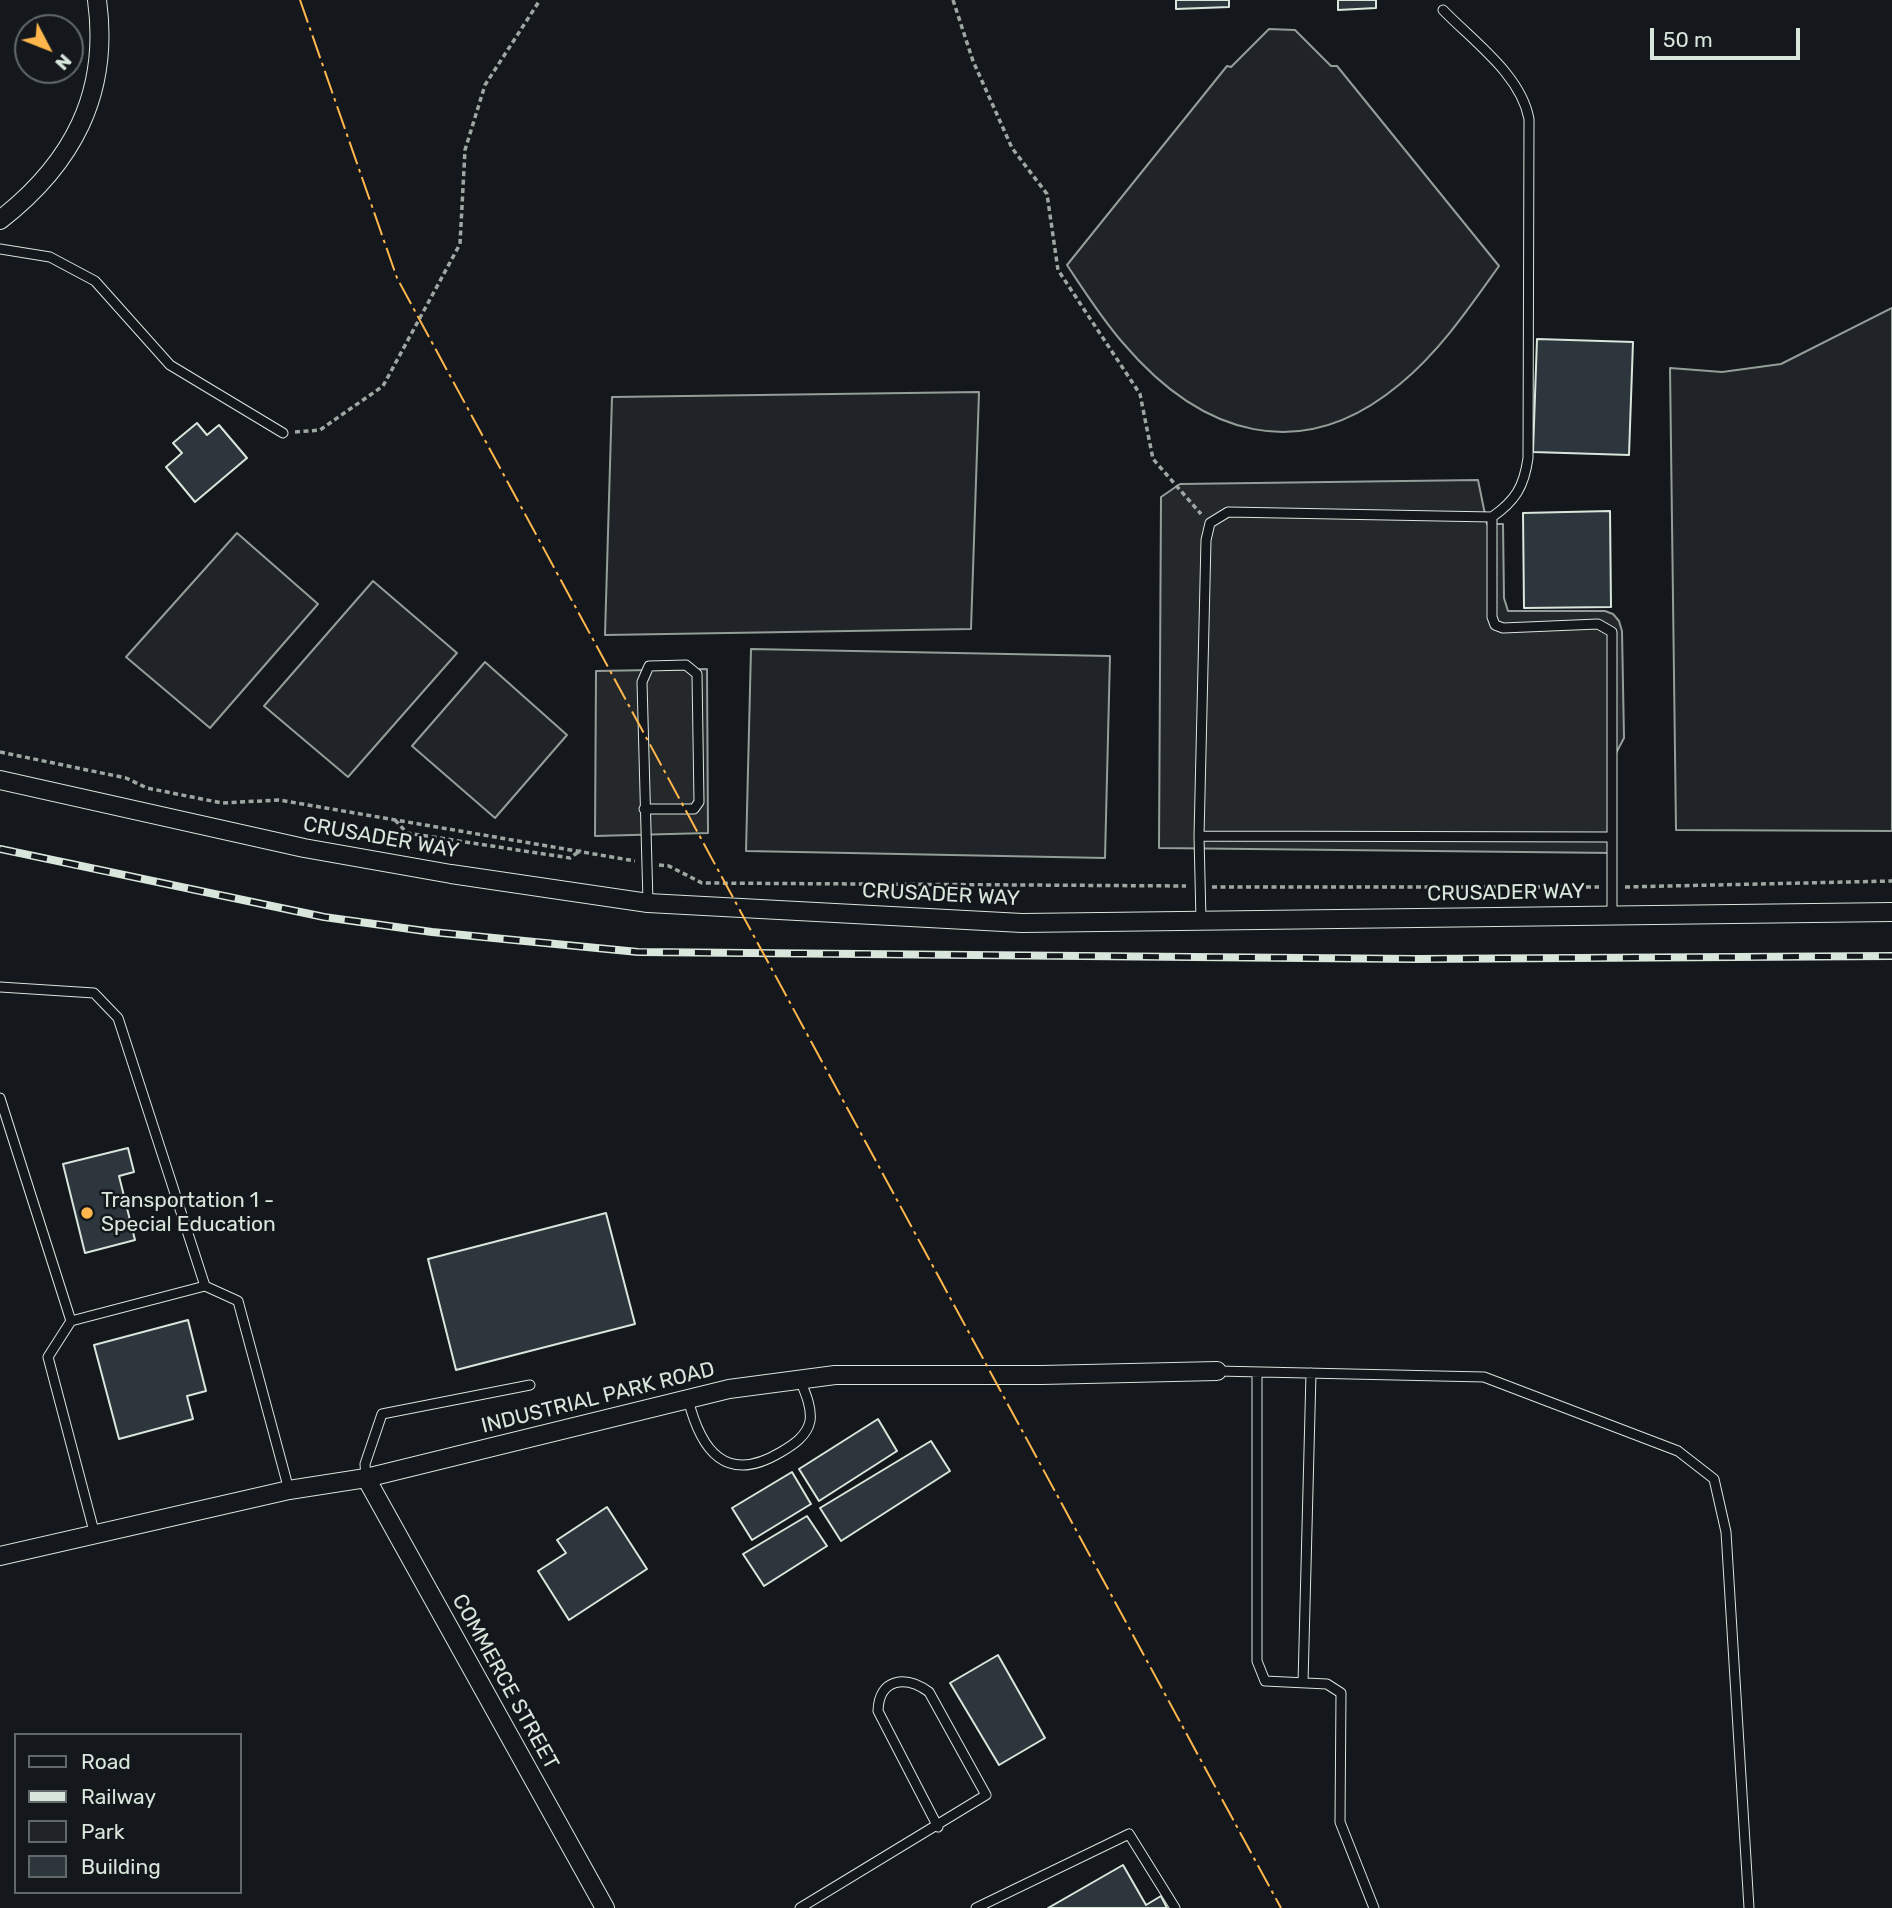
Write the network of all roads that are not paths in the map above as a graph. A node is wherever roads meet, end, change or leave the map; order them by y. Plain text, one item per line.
1 (97, 0) edge
2 (1443, 10) dead end
3 (0, 220) edge
4 (0, 248) edge
5 (283, 433) road end
6 (1492, 517) junction
7 (0, 780) edge
8 (644, 809) junction
9 (1199, 836) junction
10 (1610, 837) junction
11 (648, 903) junction
12 (1892, 912) edge
13 (1612, 914) junction
14 (1201, 920) junction
15 (0, 987) edge
16 (0, 1098) edge
17 (205, 1286) junction
18 (71, 1321) junction
19 (1217, 1371) joint
20 (1257, 1372) junction
21 (1311, 1373) junction
22 (800, 1380) junction
23 (530, 1385) dead end
24 (688, 1399) junction
25 (366, 1478) junction
26 (289, 1490) junction
27 (95, 1535) junction
28 (0, 1556) edge
29 (1303, 1683) junction
30 (938, 1827) junction
31 (605, 1908) edge
32 (800, 1908) edge
33 (976, 1908) edge
34 (1175, 1908) edge
35 (1374, 1908) edge
36 (1749, 1908) edge

1 - 3 street
2 - 6 lane
4 - 5 lane
6 - 9 lane
6 - 10 lane
7 - 11 street, CRUSADER WAY
8 - 8 lane
8 - 11 lane
9 - 10 lane
9 - 14 lane
10 - 13 lane
11 - 14 street, CRUSADER WAY
12 - 13 street, CRUSADER WAY
13 - 14 street, CRUSADER WAY
15 - 17 lane
16 - 18 lane
17 - 18 lane
17 - 26 lane
18 - 27 lane
19 - 20 lane
19 - 22 street, INDUSTRIAL PARK ROAD
20 - 21 lane
20 - 29 lane
21 - 29 lane
21 - 36 lane
22 - 24 street, INDUSTRIAL PARK ROAD
22 - 24 lane
23 - 25 lane
24 - 25 street, INDUSTRIAL PARK ROAD
25 - 26 street, INDUSTRIAL PARK ROAD
25 - 31 street, COMMERCE STREET
26 - 27 street, INDUSTRIAL PARK ROAD
27 - 28 street, INDUSTRIAL PARK ROAD
29 - 35 lane
30 - 30 lane
30 - 32 lane
33 - 34 lane

